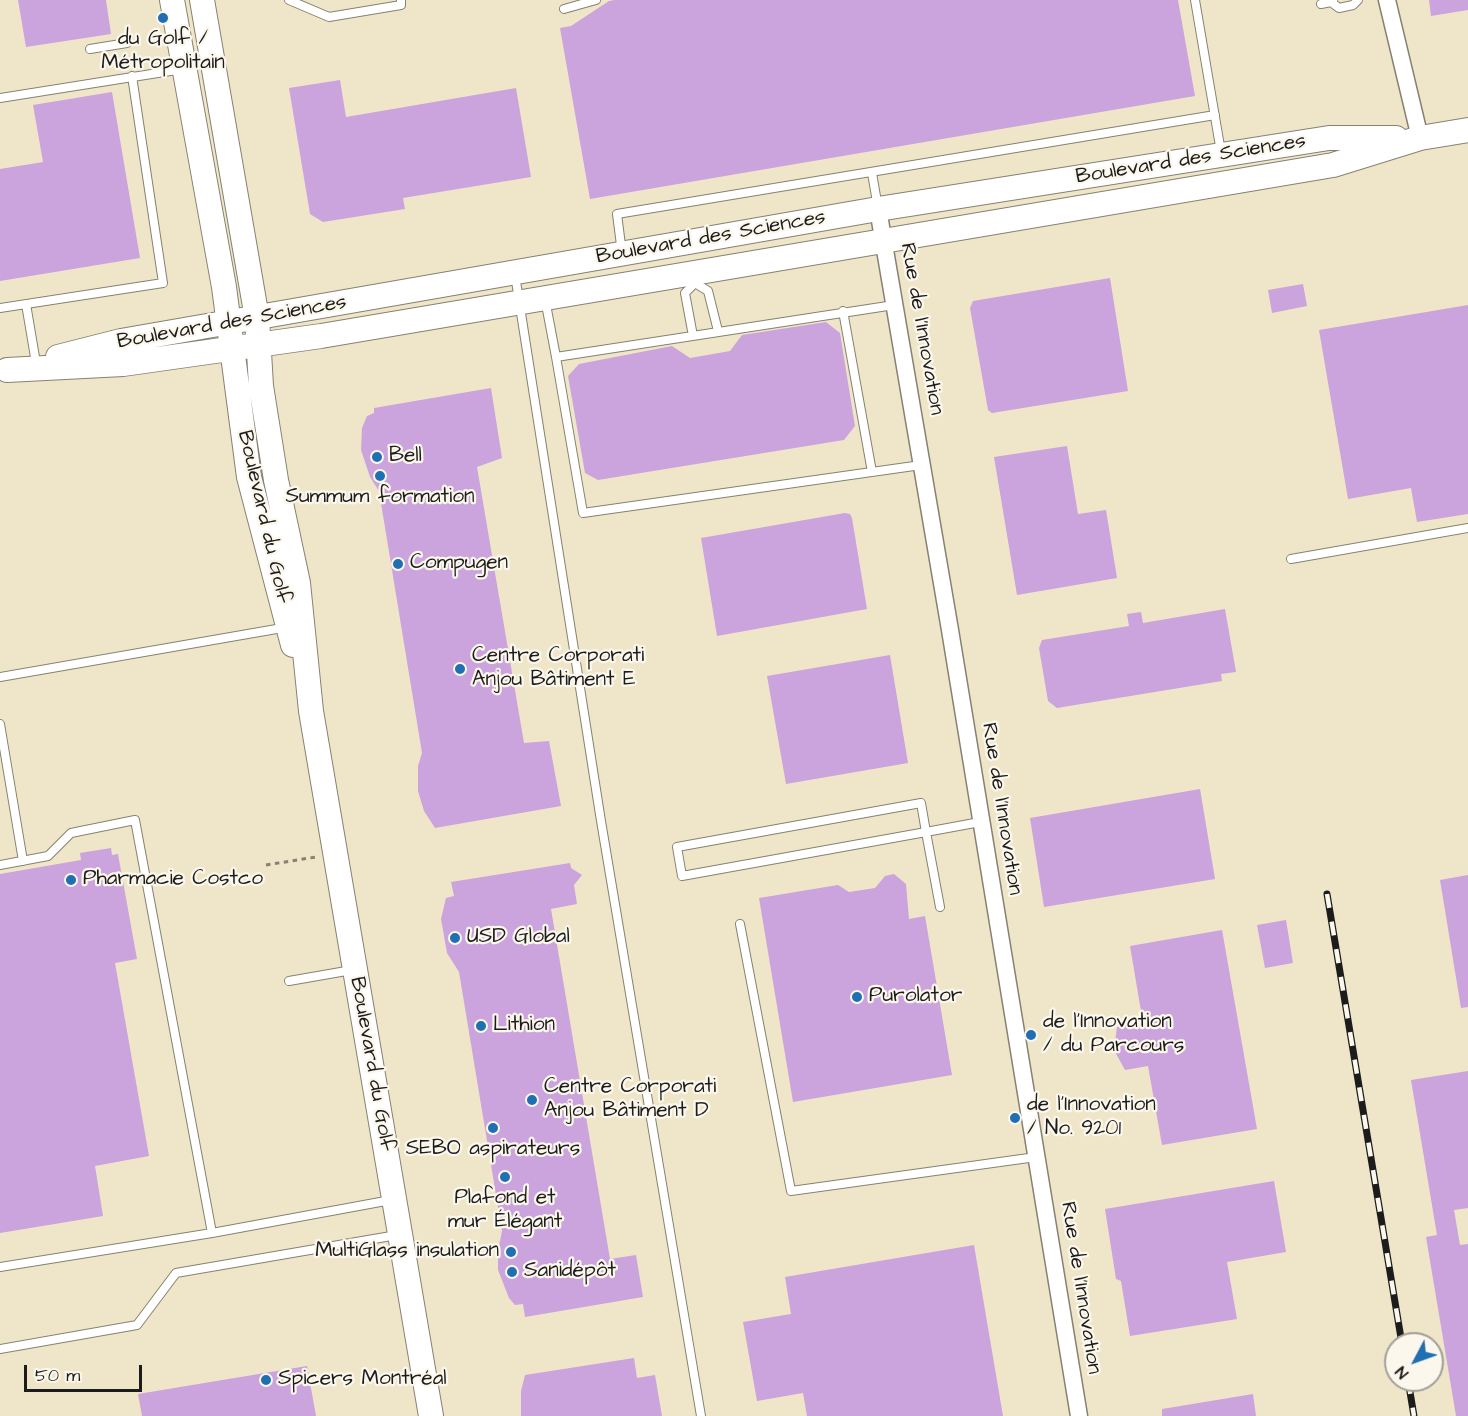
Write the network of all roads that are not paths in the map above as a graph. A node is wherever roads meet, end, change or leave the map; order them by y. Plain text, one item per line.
1 (289, 0) edge
2 (401, 0) edge
3 (596, 0) edge
4 (1195, 0) edge
5 (1358, 0) edge
6 (1387, 0) edge
7 (182, 1) edge
8 (1329, 2) edge
9 (564, 9) dead end
10 (128, 43) dead end
11 (90, 49) dead end
12 (184, 69) junction
13 (132, 76) junction
14 (0, 98) edge
15 (1215, 115) junction
16 (1468, 130) edge
17 (1420, 138) junction
18 (1221, 155) junction
19 (872, 172) junction
20 (878, 209) junction
21 (883, 242) junction
22 (622, 254) junction
23 (514, 272) junction
24 (694, 278) junction
25 (545, 298) junction
26 (520, 302) junction
27 (26, 304) junction
28 (894, 305) junction
29 (0, 308) edge
30 (843, 311) junction
31 (257, 318) junction
32 (229, 323) junction
33 (718, 331) junction
34 (693, 336) junction
35 (258, 345) junction
36 (231, 349) junction
37 (556, 357) junction
38 (36, 363) junction
39 (3, 371) edge
40 (921, 465) junction
41 (872, 472) junction
42 (1468, 528) edge
43 (1291, 559) dead end
44 (288, 627) junction
45 (0, 677) edge
46 (311, 711) junction
47 (0, 724) edge
48 (980, 822) junction
49 (926, 832) junction
50 (22, 861) junction
51 (0, 865) edge
52 (940, 907) dead end
53 (741, 924) dead end
54 (355, 970) junction
55 (289, 981) dead end
56 (1036, 1157) junction
57 (395, 1199) junction
58 (212, 1233) junction
59 (401, 1235) junction
60 (0, 1267) edge
61 (0, 1349) edge
62 (431, 1416) edge
63 (701, 1416) edge
64 (1079, 1416) edge

1 - 2 lane
3 - 9 lane
4 - 15 lane
5 - 8 lane
6 - 17 street
7 - 12 street, Boulevard du Golf
7 - 31 street, Boulevard du Golf
10 - 11 lane
12 - 13 lane
12 - 32 street, Boulevard du Golf
13 - 14 lane
13 - 27 lane
15 - 18 lane
15 - 19 lane
16 - 17 street, Boulevard des Sciences
17 - 18 street, Boulevard des Sciences
17 - 21 street, Boulevard des Sciences
18 - 20 street, Boulevard des Sciences
19 - 20 lane
19 - 22 lane
20 - 21 street, Rue de l'Innovation
20 - 22 street, Boulevard des Sciences
21 - 24 street, Boulevard des Sciences
21 - 28 street, Rue de l'Innovation
22 - 23 street, Boulevard des Sciences
23 - 26 lane
23 - 31 street, Boulevard des Sciences
24 - 25 street, Boulevard des Sciences
24 - 33 lane
24 - 34 lane
25 - 26 street, Boulevard des Sciences
25 - 37 lane
26 - 35 street, Boulevard des Sciences
26 - 63 lane
27 - 29 lane
27 - 38 lane
28 - 30 lane
28 - 40 street, Rue de l'Innovation
30 - 33 lane
30 - 41 lane
31 - 32 street, Boulevard des Sciences
31 - 35 street, Boulevard du Golf
32 - 36 street, Boulevard du Golf
32 - 38 street, Boulevard des Sciences
33 - 34 lane
34 - 37 lane
35 - 36 street, Boulevard des Sciences
35 - 46 street, Boulevard du Golf
36 - 39 street, Boulevard des Sciences
36 - 44 street, Boulevard du Golf
37 - 41 lane
38 - 39 street, Boulevard des Sciences
40 - 41 lane
40 - 48 street, Rue de l'Innovation
42 - 43 lane
44 - 45 lane
44 - 46 street, Boulevard du Golf
46 - 54 street, Boulevard du Golf
47 - 50 lane
48 - 49 lane
48 - 56 street, Rue de l'Innovation
49 - 49 lane
49 - 52 lane
50 - 51 lane
50 - 58 lane
53 - 56 lane
54 - 55 lane
54 - 57 street, Boulevard du Golf
56 - 64 street, Rue de l'Innovation
57 - 58 lane
57 - 59 street, Boulevard du Golf
58 - 60 lane
59 - 61 lane
59 - 62 street, Boulevard du Golf

